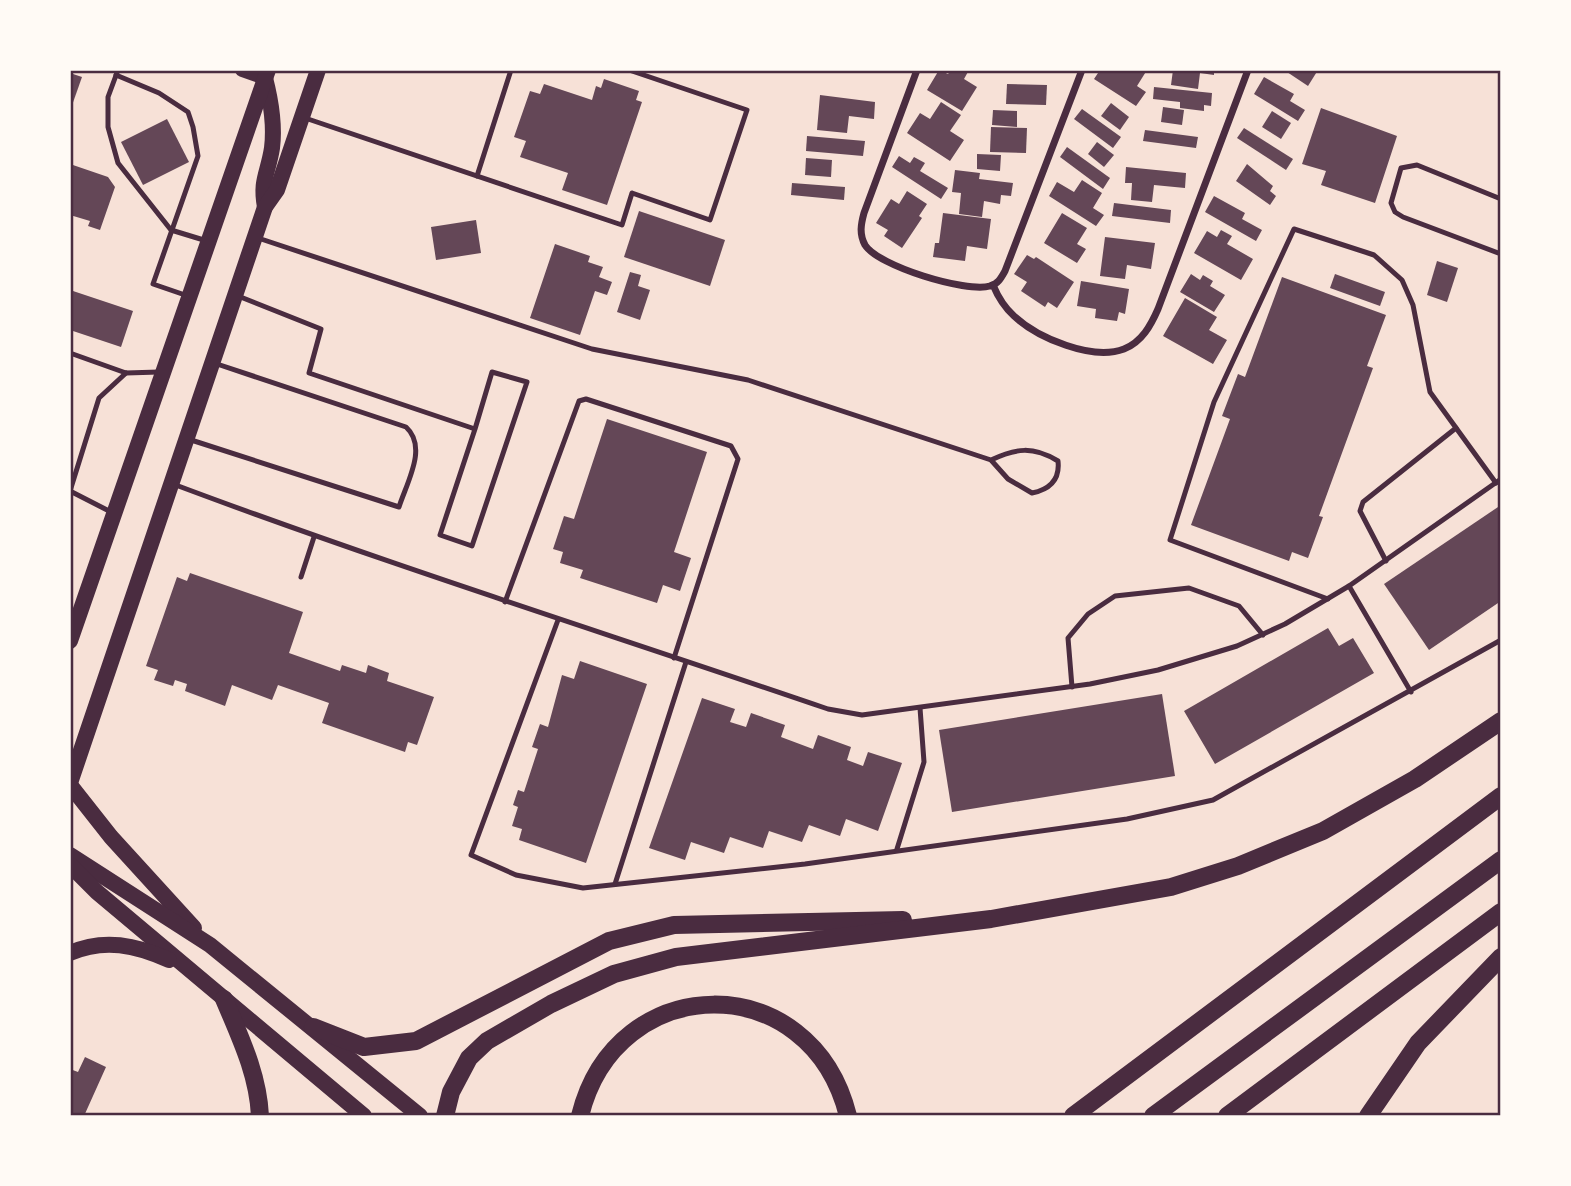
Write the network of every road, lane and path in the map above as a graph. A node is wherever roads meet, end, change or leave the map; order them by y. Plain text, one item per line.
1 (242, 70) edge
2 (318, 70) edge
3 (511, 70) edge
4 (629, 70) edge
5 (917, 70) edge
6 (1082, 70) edge
7 (1248, 70) edge
8 (117, 72) edge
9 (267, 74) edge
10 (303, 117) junction
11 (477, 176) junction
12 (1501, 199) edge
13 (265, 207) junction
14 (171, 230) junction
15 (255, 237) junction
16 (207, 241) junction
17 (1501, 254) edge
18 (993, 285) junction
19 (235, 295) junction
20 (188, 296) junction
21 (70, 353) edge
22 (212, 362) junction
23 (162, 372) junction
24 (126, 373) junction
25 (1456, 428) junction
26 (475, 429) junction
27 (185, 438) junction
28 (991, 460) junction
29 (1499, 481) edge
30 (170, 483) junction
31 (70, 491) edge
32 (113, 513) junction
33 (314, 537) junction
34 (1386, 561) junction
35 (301, 577) dead end
36 (1349, 586) junction
37 (1328, 599) junction
38 (505, 602) junction
39 (558, 620) junction
40 (71, 632) edge
41 (1262, 635) junction
42 (1501, 640) edge
43 (674, 658) junction
44 (686, 662) junction
45 (1072, 687) junction
46 (1411, 692) junction
47 (920, 708) junction
48 (1501, 721) edge
49 (70, 784) edge
50 (1501, 796) edge
51 (897, 849) junction
52 (70, 855) edge
53 (1501, 860) edge
54 (70, 866) edge
55 (615, 884) junction
56 (1501, 912) edge
57 (991, 919) junction
58 (210, 945) junction
59 (70, 953) edge
60 (1501, 957) edge
61 (187, 968) junction
62 (224, 999) junction
63 (313, 1027) junction
64 (260, 1116) edge
65 (364, 1116) edge
66 (420, 1116) edge
67 (445, 1116) edge
68 (580, 1116) edge
69 (848, 1116) edge
70 (1073, 1116) edge
71 (1153, 1116) edge
72 (1227, 1116) edge
73 (1368, 1116) edge

1 - 9 main road
2 - 10 main road
3 - 11 lane
4 - 11 lane
5 - 18 street
6 - 18 street
7 - 18 street
8 - 14 lane
8 - 14 lane
9 - 13 main road
9 - 16 main road
10 - 11 lane
10 - 13 main road
12 - 17 lane
13 - 15 main road
14 - 16 lane
14 - 20 lane
15 - 19 main road
15 - 28 lane
16 - 20 main road
19 - 22 main road
19 - 26 lane
20 - 23 main road
21 - 24 lane
22 - 27 main road
22 - 27 lane
23 - 24 lane
23 - 32 main road
24 - 31 lane
25 - 29 lane
25 - 34 lane
25 - 37 lane
26 - 26 lane
27 - 30 main road
28 - 28 lane
29 - 34 lane
30 - 33 lane
30 - 49 main road
31 - 32 lane
32 - 40 main road
33 - 35 lane
33 - 38 lane
34 - 36 lane
36 - 37 lane
36 - 46 lane
37 - 41 lane
38 - 39 lane
38 - 43 lane
39 - 43 lane
39 - 55 lane
41 - 45 lane
41 - 45 lane
42 - 46 lane
43 - 44 lane
44 - 47 lane
44 - 55 lane
45 - 47 lane
46 - 51 lane
47 - 51 lane
48 - 57 highway
49 - 58 main road
50 - 70 highway
51 - 55 lane
52 - 58 main road
53 - 71 highway
54 - 61 main road
56 - 72 highway
57 - 63 highway
57 - 67 highway
58 - 63 main road
59 - 61 main road
60 - 73 highway
61 - 62 main road
62 - 64 highway
62 - 65 main road
63 - 66 main road
68 - 69 highway

